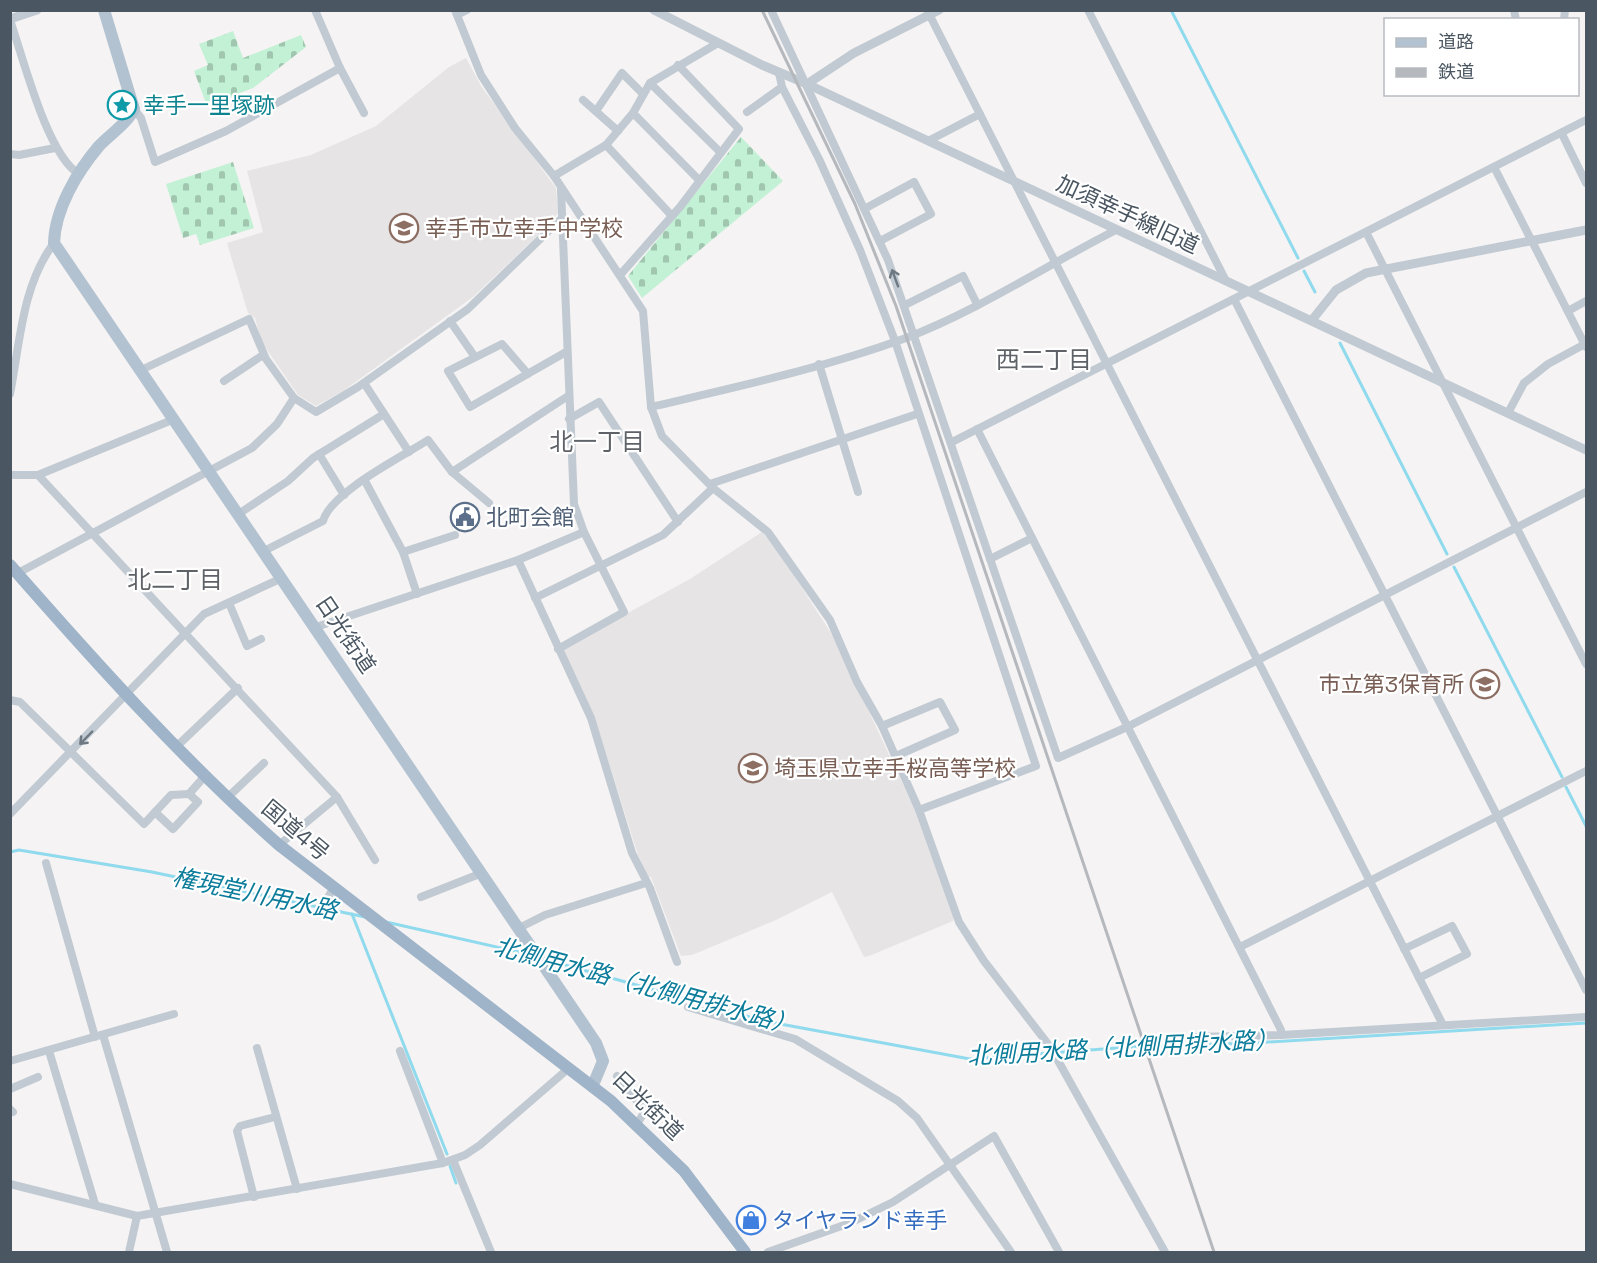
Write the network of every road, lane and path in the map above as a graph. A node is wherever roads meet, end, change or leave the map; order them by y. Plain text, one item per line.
1 (37, 10) edge
2 (104, 10) edge
3 (315, 10) edge
4 (467, 10) edge
5 (771, 10) edge
6 (939, 10) edge
7 (1088, 10) edge
8 (654, 11) edge
9 (456, 13) edge
10 (928, 13) edge
11 (10, 19) edge
12 (717, 42) junction
13 (678, 65) junction
14 (340, 68) junction
15 (779, 73) junction
16 (650, 83) junction
17 (807, 84) junction
18 (782, 87) junction
19 (644, 94) junction
20 (583, 100) dead end
21 (134, 109) junction
22 (596, 111) junction
23 (747, 112) dead end
24 (364, 113) dead end
25 (633, 113) junction
26 (980, 114) junction
27 (1587, 120) edge
28 (618, 131) junction
29 (1562, 134) junction
30 (928, 141) junction
31 (606, 145) junction
32 (55, 148) junction
33 (720, 152) junction
34 (10, 154) edge
35 (1494, 167) junction
36 (79, 174) junction
37 (554, 176) junction
38 (699, 180) junction
39 (1014, 182) junction
40 (1587, 183) edge
41 (561, 188) junction
42 (866, 208) junction
43 (672, 216) junction
44 (563, 217) junction
45 (1116, 230) junction
46 (1587, 230) edge
47 (1366, 231) junction
48 (1532, 241) junction
49 (880, 242) junction
50 (54, 243) junction
51 (1054, 262) junction
52 (1384, 268) junction
53 (621, 275) junction
54 (1226, 281) junction
55 (1252, 291) junction
56 (1234, 299) junction
57 (1587, 301) edge
58 (977, 304) junction
59 (905, 305) junction
60 (1568, 311) junction
61 (1312, 320) junction
62 (450, 321) junction
63 (916, 333) junction
64 (895, 341) junction
65 (1586, 346) edge
66 (566, 352) junction
67 (263, 355) junction
68 (475, 357) junction
69 (819, 364) junction
70 (1105, 364) junction
71 (139, 371) junction
72 (528, 374) junction
73 (224, 381) dead end
74 (364, 383) junction
75 (1444, 384) junction
76 (10, 394) edge
77 (568, 396) junction
78 (294, 398) junction
79 (651, 407) junction
80 (1508, 413) junction
81 (384, 414) junction
82 (917, 414) junction
83 (569, 419) junction
84 (172, 420) junction
85 (977, 429) junction
86 (841, 438) junction
87 (952, 442) junction
88 (1587, 450) edge
89 (409, 452) junction
90 (319, 454) junction
91 (452, 472) junction
92 (208, 473) junction
93 (10, 475) edge
94 (38, 475) junction
95 (365, 481) junction
96 (712, 486) junction
97 (858, 492) dead end
98 (1587, 492) edge
99 (344, 495) junction
100 (489, 503) dead end
101 (237, 515) junction
102 (678, 522) junction
103 (1518, 527) junction
104 (584, 532) junction
105 (92, 534) junction
106 (454, 535) dead end
107 (1032, 538) junction
108 (262, 552) junction
109 (403, 552) junction
110 (990, 559) junction
111 (518, 560) junction
112 (601, 567) junction
113 (14, 569) edge
114 (282, 578) junction
115 (417, 594) junction
116 (1385, 594) junction
117 (535, 598) junction
118 (229, 603) junction
119 (316, 627) junction
120 (187, 633) junction
121 (261, 639) dead end
122 (558, 649) junction
123 (1256, 660) junction
124 (1587, 664) edge
125 (238, 688) junction
126 (127, 696) junction
127 (10, 700) edge
128 (882, 726) junction
129 (1127, 727) junction
130 (175, 747) junction
131 (72, 753) junction
132 (896, 756) junction
133 (264, 763) dead end
134 (1587, 771) edge
135 (204, 777) junction
136 (189, 794) junction
137 (337, 797) junction
138 (227, 798) junction
139 (919, 810) junction
140 (155, 812) junction
141 (10, 814) edge
142 (1498, 816) junction
143 (279, 845) junction
144 (375, 860) dead end
145 (46, 863) dead end
146 (482, 873) junction
147 (1370, 882) junction
148 (646, 883) junction
149 (334, 888) junction
150 (422, 897) dead end
151 (319, 913) dead end
152 (519, 928) junction
153 (1240, 947) junction
154 (1404, 949) junction
155 (676, 962) dead end
156 (1419, 978) junction
157 (1587, 990) edge
158 (688, 1007) dead end
159 (174, 1014) dead end
160 (1587, 1017) edge
161 (1443, 1025) junction
162 (1281, 1035) junction
163 (99, 1036) junction
164 (1194, 1037) dead end
165 (257, 1048) dead end
166 (49, 1051) junction
167 (400, 1051) dead end
168 (10, 1062) edge
169 (569, 1068) junction
170 (617, 1076) dead end
171 (38, 1077) dead end
172 (593, 1085) junction
173 (10, 1089) edge
174 (275, 1117) junction
175 (637, 1124) junction
176 (453, 1160) junction
177 (443, 1163) junction
178 (950, 1165) junction
179 (10, 1184) edge
180 (297, 1190) junction
181 (254, 1197) junction
182 (95, 1204) junction
183 (155, 1215) junction
184 (137, 1216) junction
185 (129, 1252) edge
186 (167, 1252) edge
187 (491, 1252) edge
188 (745, 1252) edge
189 (768, 1252) edge
190 (1011, 1252) edge
191 (1059, 1252) edge
192 (1165, 1252) edge

1 - 11 street
2 - 21 main road
3 - 14 street
4 - 9 street
5 - 17 street
6 - 10 street
7 - 54 street
8 - 12 street, 加須幸手線旧道
9 - 37 street
10 - 17 street
10 - 26 street
11 - 32 street
12 - 13 street
12 - 15 street, 加須幸手線旧道
13 - 16 street
13 - 33 street
14 - 21 street
14 - 24 street
15 - 17 street, 加須幸手線旧道
15 - 18 street
16 - 19 street
16 - 33 street
17 - 30 street, 加須幸手線旧道
17 - 42 street
18 - 23 street
18 - 64 street
19 - 22 street
19 - 25 street
20 - 22 street
21 - 36 main road
22 - 28 street
25 - 28 street
25 - 38 street
26 - 30 street
26 - 39 street
27 - 29 street
28 - 31 street
29 - 35 street
29 - 40 street
30 - 39 street, 加須幸手線旧道
31 - 37 street
31 - 43 street
32 - 34 street
32 - 36 street
33 - 38 street
35 - 47 street
35 - 48 street
36 - 50 main road
37 - 41 street
38 - 43 street
39 - 45 street, 加須幸手線旧道
39 - 51 street
41 - 44 street
41 - 53 street
42 - 49 street
42 - 49 street
43 - 53 street
44 - 62 street
44 - 66 street
45 - 51 street
45 - 54 street, 加須幸手線旧道
46 - 48 street
47 - 52 street
47 - 55 street
48 - 52 street
48 - 60 street
59 -> 49 street
50 - 71 main road, 日光街道
50 - 76 street
51 - 58 street
51 - 70 street
52 - 61 street
52 - 75 street
53 - 79 street
54 - 55 street, 加須幸手線旧道
55 - 56 street
55 - 61 street, 加須幸手線旧道
56 - 70 street
56 - 116 street
57 - 60 street
58 - 59 street
58 - 63 street
59 - 63 street
60 - 65 street
61 - 75 street, 加須幸手線旧道
62 - 68 street
62 - 74 street
63 - 64 street
63 - 87 street
64 - 69 street
64 - 82 street
65 - 80 street
66 - 72 street
66 - 77 street
67 - 71 street
67 - 73 street
67 - 78 street
68 - 72 street
68 - 72 street
69 - 79 street
69 - 86 street
70 - 85 street
70 - 123 street
71 - 84 main road, 日光街道
74 - 78 street
74 - 81 street
75 - 80 street, 加須幸手線旧道
75 - 103 street
77 - 83 street
77 - 91 street
78 - 92 street
79 - 96 street
80 - 88 street, 加須幸手線旧道
81 - 89 street
81 - 90 street
82 - 86 street
82 - 139 street
83 - 102 street
83 - 104 street
84 - 92 main road, 日光街道
84 - 94 street
85 - 87 street
85 - 107 street
86 - 96 street
86 - 97 street
87 - 110 street
89 - 91 street
89 - 95 street
90 - 99 street
90 - 101 street
91 - 100 street
92 - 101 main road, 日光街道
92 - 105 street
93 - 94 street
94 - 105 street
95 - 99 street
95 - 109 street
96 - 102 street
96 - 128 street
98 - 103 street
99 - 108 street
101 - 108 main road, 日光街道
102 - 112 street
103 - 116 street
103 - 124 street
104 - 111 street
104 - 112 street
105 - 113 street
105 - 120 street
106 - 109 street
107 - 110 street
107 - 129 street
108 - 114 main road, 日光街道
109 - 115 street
110 - 129 street
111 - 115 street
111 - 117 street
112 - 117 street
112 - 122 street
113 - 126 highway, 国道4号
114 - 118 street
114 - 119 main road, 日光街道
115 - 119 street
116 - 123 street
116 - 142 street
117 - 122 street
118 - 120 street
118 - 121 street
119 - 146 main road, 日光街道
120 - 125 street
120 - 126 street
122 - 148 street
123 - 129 street
123 - 147 street
125 - 130 street
125 - 137 street
126 - 130 highway, 国道4号
126 -> 131 street
127 - 131 street
128 - 132 street
128 - 132 street
129 - 153 street
130 - 135 highway, 国道4号
131 - 140 street
131 - 141 street
132 - 139 street
133 - 138 street
134 - 142 street
135 - 136 street
135 - 138 highway, 国道4号
136 - 140 street
136 - 140 street
137 - 143 street
137 - 144 street
138 - 143 highway, 国道4号
139 - 192 street
142 - 147 street
142 - 157 street
143 - 149 highway, 国道4号
145 - 163 street
146 - 150 street
146 - 152 main road, 日光街道
147 - 153 street
147 - 154 street
148 - 152 street
148 - 155 street
149 - 151 street
149 - 169 highway, 国道4号
152 - 172 main road, 日光街道
153 - 162 street
154 - 156 street
154 - 156 street
156 - 161 street
158 - 178 street
159 - 163 street
160 - 161 street
161 - 162 street
162 - 164 street
163 - 166 street
163 - 183 street
165 - 174 street
166 - 168 street
166 - 182 street
167 - 177 street
169 - 172 highway, 国道4号
169 - 176 street
170 - 175 street
171 - 173 street
172 - 175 highway, 日光街道
174 - 180 street
174 - 181 street
175 - 188 highway, 日光街道
176 - 177 street
176 - 187 street
177 - 180 street
178 - 189 street
178 - 190 street
178 - 191 street
179 - 182 street
180 - 181 street
181 - 183 street
182 - 184 street
183 - 184 street
183 - 186 street
184 - 185 street

